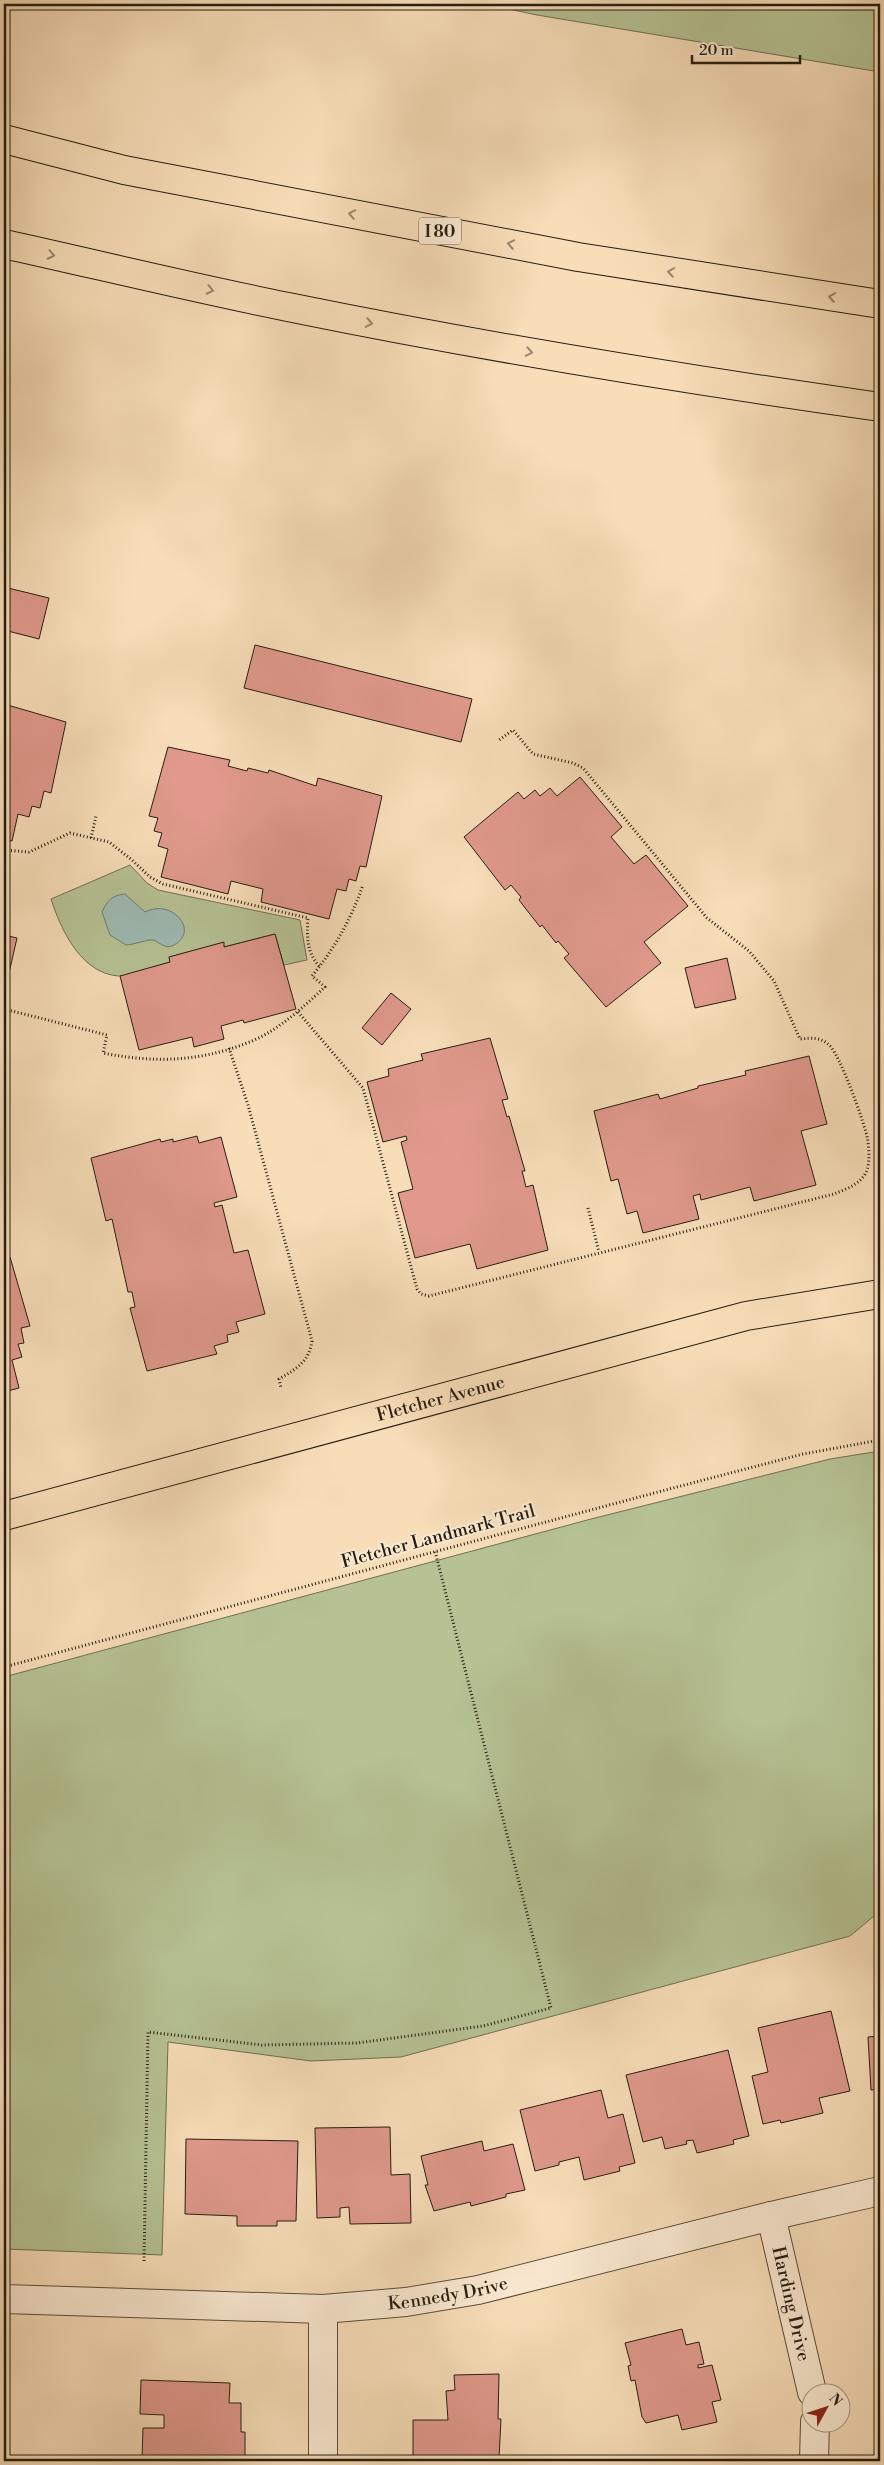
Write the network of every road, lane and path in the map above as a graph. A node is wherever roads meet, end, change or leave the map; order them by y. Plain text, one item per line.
1 (4, 139) edge
2 (4, 244) edge
3 (880, 304) edge
4 (880, 407) edge
5 (499, 740) dead end
6 (96, 816) dead end
7 (91, 838) junction
8 (4, 850) edge
9 (363, 885) dead end
10 (320, 966) junction
11 (4, 1009) edge
12 (298, 1012) junction
13 (229, 1048) junction
14 (588, 1208) dead end
15 (599, 1252) junction
16 (880, 1294) edge
17 (281, 1388) dead end
18 (880, 1440) edge
19 (4, 1516) edge
20 (435, 1551) junction
21 (4, 1667) edge
22 (880, 2191) edge
23 (771, 2216) junction
24 (144, 2261) dead end
25 (4, 2300) edge
26 (323, 2309) junction
27 (810, 2382) edge
28 (815, 2432) edge
29 (323, 2461) edge
30 (814, 2461) edge

3 -> 1 main road, I 80
2 -> 4 main road
5 - 15 path
6 - 7 path
7 - 8 path
7 - 10 path
9 - 10 path
10 - 12 path
11 - 13 path
12 - 13 path
12 - 15 path
13 - 17 path
14 - 15 path
16 - 19 main road, Fletcher Avenue
18 - 20 path, Fletcher Landmark Trail
20 - 21 path, Fletcher Landmark Trail
20 - 24 path
22 - 23 street, Kennedy Drive
23 - 26 street, Kennedy Drive
23 - 27 street, Harding Drive
25 - 26 street, Kennedy Drive
26 - 29 street
28 - 30 street

